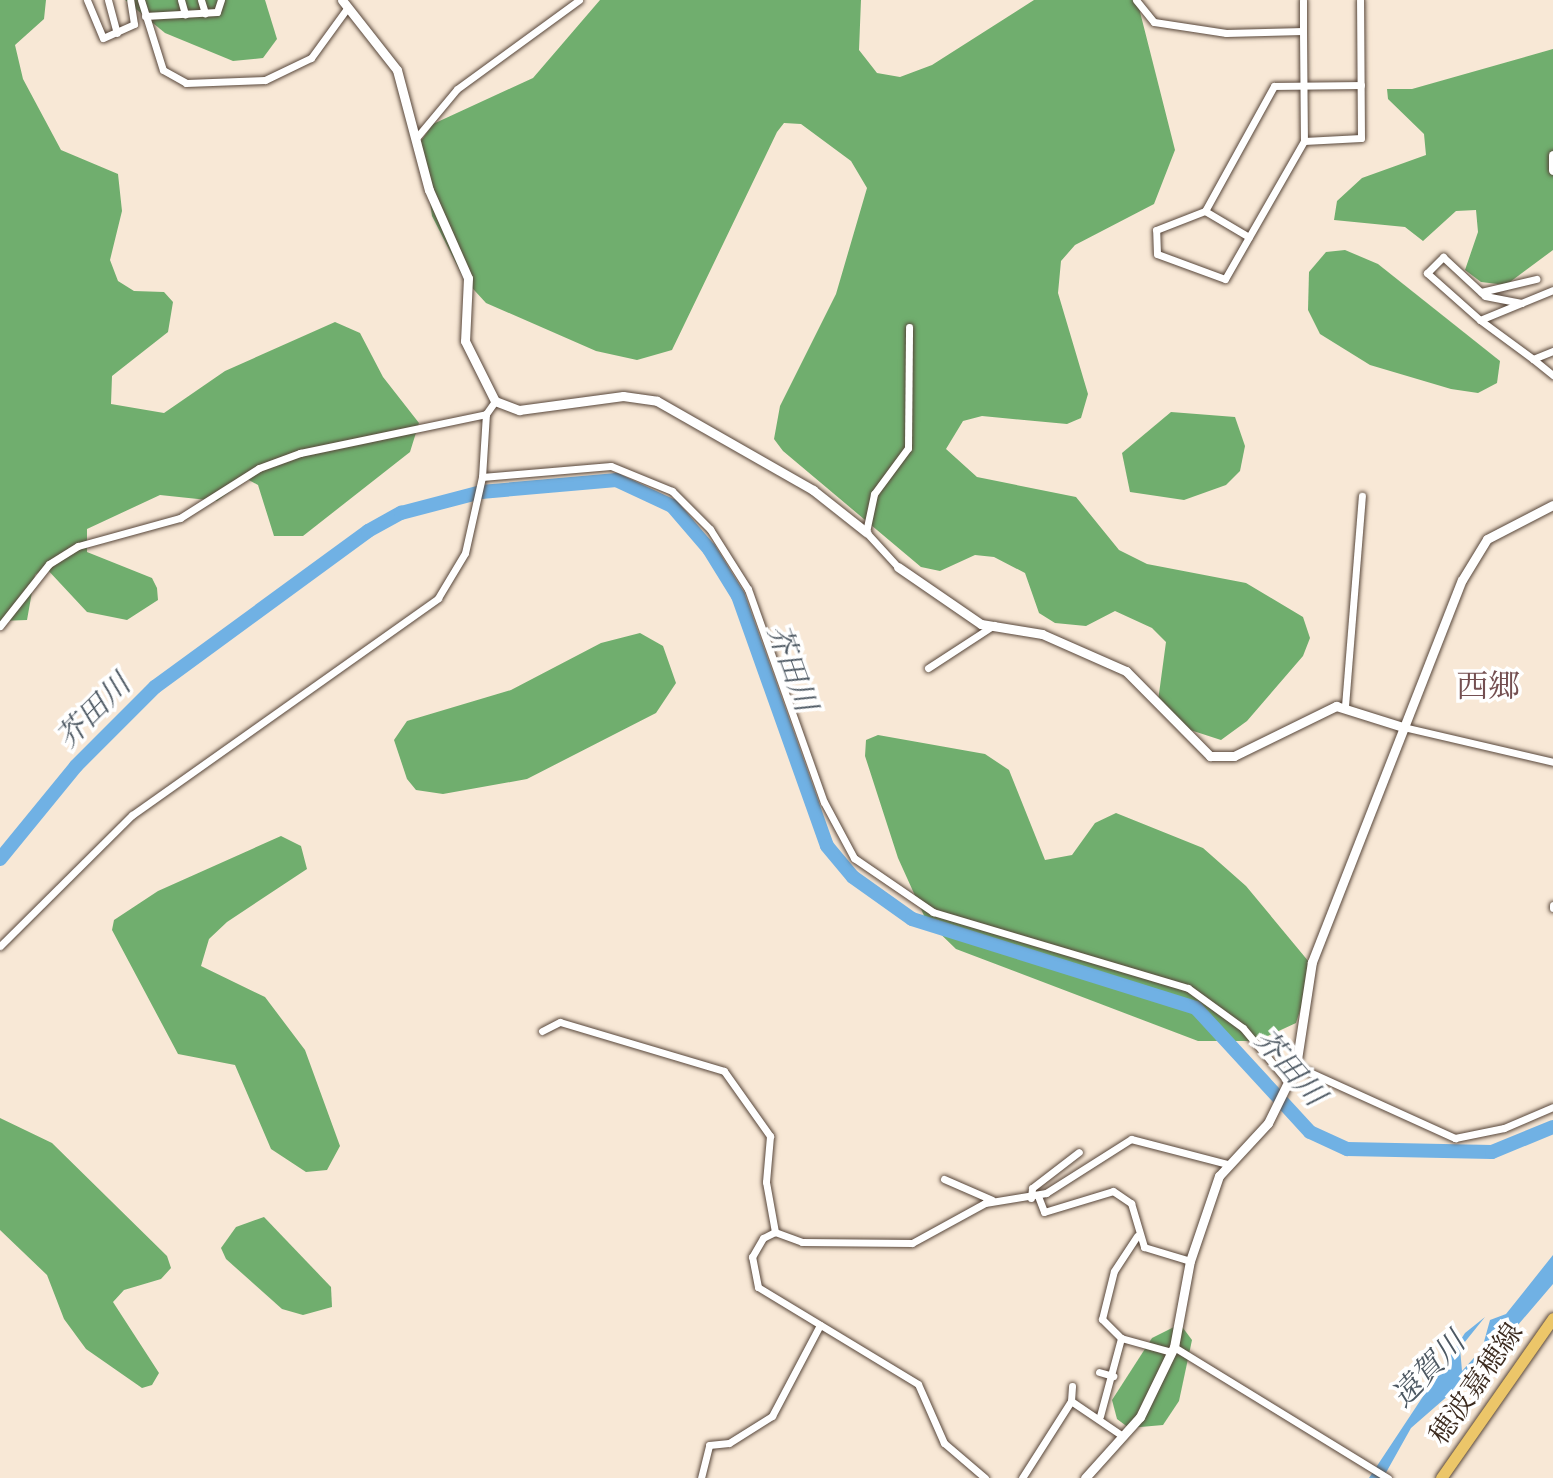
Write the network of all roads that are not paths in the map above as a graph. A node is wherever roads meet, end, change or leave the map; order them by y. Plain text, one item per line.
1 (87, 0) edge
2 (108, 0) edge
3 (181, 0) edge
4 (201, 0) edge
5 (221, 0) edge
6 (579, 0) edge
7 (1136, 0) edge
8 (1303, 0) edge
9 (1360, 0) edge
10 (132, 4) edge
11 (345, 4) edge
12 (143, 8) edge
13 (205, 13) junction
14 (185, 14) junction
15 (1303, 31) junction
16 (117, 33) junction
17 (1361, 85) junction
18 (1303, 86) junction
19 (417, 137) junction
20 (1304, 141) junction
21 (1553, 155) edge
22 (1553, 170) edge
23 (1205, 211) junction
24 (1249, 237) junction
25 (1536, 279) dead end
26 (1551, 291) edge
27 (1481, 292) junction
28 (1553, 300) edge
29 (1521, 303) junction
30 (1480, 320) junction
31 (909, 327) dead end
32 (1553, 351) edge
33 (1533, 359) junction
34 (1553, 375) edge
35 (495, 401) junction
36 (486, 414) junction
37 (482, 477) junction
38 (1362, 496) dead end
39 (1553, 505) edge
40 (866, 532) junction
41 (898, 567) joint
42 (994, 625) junction
43 (0, 626) edge
44 (928, 668) dead end
45 (1345, 706) junction
46 (1403, 727) junction
47 (1553, 762) edge
48 (0, 946) edge
49 (542, 1031) dead end
50 (1296, 1066) junction
51 (1288, 1082) junction
52 (1553, 1107) edge
53 (1079, 1152) dead end
54 (1228, 1164) junction
55 (944, 1179) dead end
56 (1035, 1197) junction
57 (995, 1201) junction
58 (775, 1232) junction
59 (1137, 1236) junction
60 (1190, 1261) junction
61 (1553, 1318) edge
62 (820, 1325) junction
63 (1121, 1338) junction
64 (1172, 1350) junction
65 (1099, 1372) dead end
66 (1113, 1376) junction
67 (1072, 1386) dead end
68 (1071, 1401) junction
69 (1100, 1416) junction
70 (1121, 1435) junction
71 (701, 1478) edge
72 (985, 1478) edge
73 (1022, 1478) edge
74 (1085, 1478) edge
75 (1388, 1478) edge
76 (1441, 1478) edge

1 - 16 street
2 - 16 street
3 - 14 street
4 - 13 street
5 - 13 street
6 - 19 street
7 - 15 street
8 - 15 street
9 - 17 street
10 - 12 street
10 - 16 street
11 - 12 street
11 - 19 street
12 - 14 street
13 - 14 street
15 - 18 street
17 - 18 street
17 - 20 street
18 - 20 street
18 - 23 street
19 - 35 street
20 - 24 street
21 - 22 street
23 - 24 street
23 - 24 street
25 - 27 street
26 - 28 street
26 - 29 street
27 - 29 street
27 - 30 street
29 - 30 street
30 - 33 street
31 - 40 street
32 - 33 street
33 - 34 street
35 - 36 street
35 - 40 street
36 - 37 street
36 - 43 street
37 - 48 street
37 - 51 street
38 - 45 street
39 - 46 street
40 - 41 street
41 - 42 street
42 - 44 street
42 - 45 street
45 - 46 street
46 - 47 street
46 - 50 street
49 - 58 street
50 - 51 street
50 - 52 street
51 - 54 street
53 - 56 street
54 - 56 street
54 - 60 street
55 - 57 street
56 - 57 street
56 - 59 street
57 - 58 street
58 - 62 street
59 - 60 street
59 - 63 street
60 - 64 street
61 - 76 main road, 穂波嘉穂線
62 - 71 street
62 - 72 street
63 - 64 street
63 - 66 street
64 - 70 street
64 - 75 street
65 - 66 street
66 - 69 street
67 - 68 street
68 - 69 street
68 - 73 street
69 - 70 street
70 - 74 street

